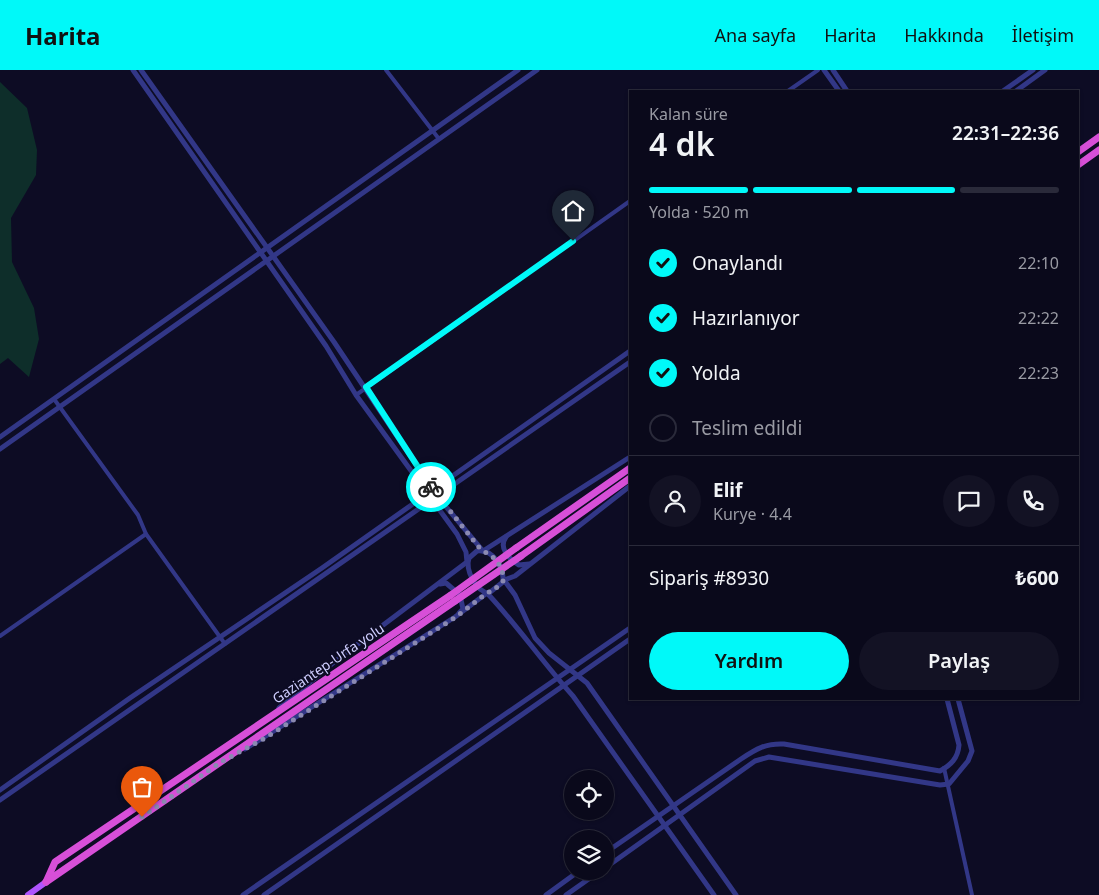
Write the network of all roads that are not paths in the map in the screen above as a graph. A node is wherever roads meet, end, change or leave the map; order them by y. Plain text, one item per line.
1 (133, 70) edge
2 (141, 70) edge
3 (386, 70) edge
4 (518, 70) edge
5 (537, 70) edge
6 (818, 70) edge
7 (824, 70) edge
8 (833, 70) edge
9 (1033, 70) edge
10 (1045, 70) edge
11 (789, 90) edge
12 (838, 90) edge
13 (846, 90) edge
14 (1004, 90) edge
15 (1017, 90) edge
16 (432, 130) junction
17 (1099, 137) edge
18 (439, 139) junction
19 (1099, 150) edge
20 (1079, 151) edge
21 (1079, 164) edge
22 (629, 202) edge
23 (268, 247) junction
24 (260, 254) junction
25 (273, 255) junction
26 (265, 260) junction
27 (629, 352) edge
28 (629, 363) edge
29 (366, 387) junction
30 (356, 395) junction
31 (54, 399) junction
32 (60, 406) junction
33 (0, 437) edge
34 (0, 449) edge
35 (629, 458) edge
36 (629, 469) edge
37 (629, 479) edge
38 (629, 487) edge
39 (432, 489) junction
40 (426, 494) junction
41 (437, 496) junction
42 (431, 501) junction
43 (146, 534) junction
44 (507, 534) junction
45 (482, 551) junction
46 (467, 562) junction
47 (531, 564) junction
48 (504, 580) junction
49 (440, 584) junction
50 (487, 593) junction
51 (453, 598) junction
52 (456, 617) junction
53 (629, 629) edge
54 (0, 636) edge
55 (220, 638) junction
56 (629, 640) edge
57 (224, 644) junction
58 (571, 670) junction
59 (577, 675) junction
60 (557, 679) junction
61 (563, 685) junction
62 (948, 700) edge
63 (958, 700) edge
64 (266, 719) junction
65 (221, 762) junction
66 (944, 768) junction
67 (949, 784) junction
68 (0, 790) edge
69 (0, 800) edge
70 (674, 805) junction
71 (659, 815) junction
72 (681, 815) junction
73 (666, 825) junction
74 (614, 847) edge
75 (614, 862) edge
76 (567, 880) edge
77 (587, 880) edge
78 (46, 882) junction
79 (28, 895) edge
80 (243, 895) edge
81 (264, 895) edge
82 (546, 895) edge
83 (566, 895) edge
84 (714, 895) edge
85 (736, 895) edge
86 (972, 895) edge

1 - 24 street
2 - 23 street
3 - 16 street
4 - 16 street
5 - 18 street
6 - 11 street
7 - 12 street
8 - 13 street
9 - 14 street
10 - 15 street
16 - 18 street
16 - 23 street
17 - 20 highway
18 - 25 street
19 - 21 highway
22 - 29 street
23 - 24 street
23 - 25 street
24 - 26 street
24 - 31 street
25 - 26 street
25 - 29 street
26 - 30 street
26 - 32 street
27 - 39 street
28 - 41 street
29 - 30 street
29 - 39 street
30 - 40 street
31 - 32 street
31 - 33 street
32 - 34 street
32 - 43 street
35 - 44 street
36 - 51 highway, Gaziantep-Urfa yolu, bridge
37 - 51 highway, Gaziantep-Urfa yolu, bridge
38 - 47 street
39 - 40 street
39 - 41 street
40 - 42 street
40 - 55 street
41 - 42 street
41 - 45 street
42 - 46 street
42 - 57 street
43 - 54 street
43 - 55 street
44 - 45 street
44 - 47 street
45 - 46 street
45 - 48 street
46 - 49 street
46 - 50 street
47 - 48 street
48 - 50 street
48 - 58 street
49 - 52 street
49 - 64 street
50 - 52 street
50 - 60 street
51 - 64 highway, Gaziantep-Urfa yolu
51 - 65 highway, Gaziantep-Urfa yolu
52 - 65 street
53 - 58 street
55 - 57 street
55 - 68 street
56 - 59 street
57 - 69 street
58 - 59 street
58 - 60 street
59 - 61 street
59 - 70 street
60 - 61 street
60 - 80 street
61 - 71 street
61 - 81 street
62 - 66 street
63 - 67 street
64 - 78 highway, Gaziantep-Urfa yolu
65 - 78 highway, Gaziantep-Urfa yolu
66 - 67 street
66 - 70 street
67 - 72 street
67 - 86 street
70 - 71 street
70 - 72 street
71 - 73 street
71 - 74 street
72 - 73 street
72 - 85 street
73 - 75 street
73 - 84 street
76 - 82 street
77 - 83 street
78 - 79 main road, Gaziantep-Urfa yolu

